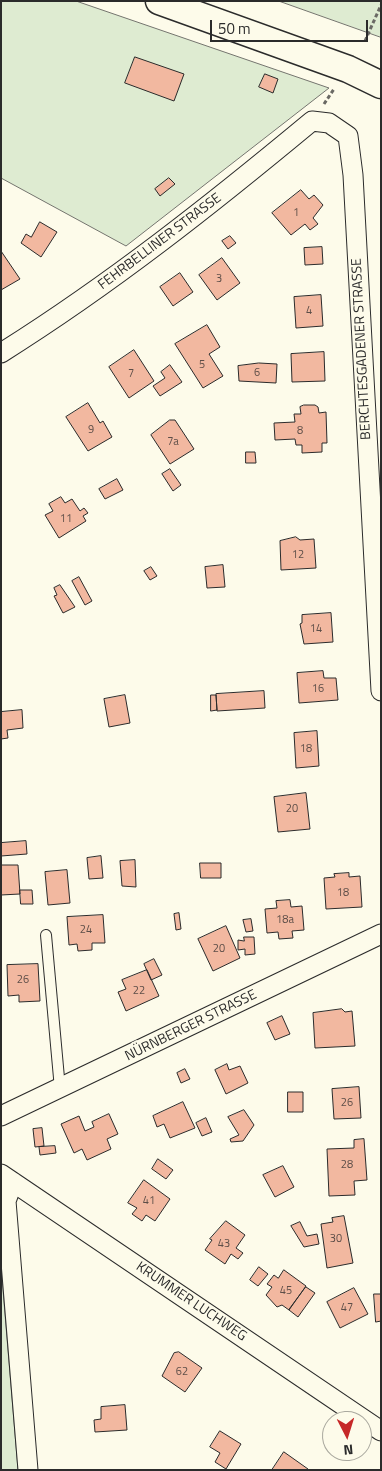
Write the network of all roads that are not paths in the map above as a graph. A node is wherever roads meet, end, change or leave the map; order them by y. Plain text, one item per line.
1 (159, 1) edge
2 (381, 85) edge
3 (312, 121) joint
4 (1, 354) edge
5 (381, 691) edge
6 (381, 934) edge
7 (46, 936) dead end
8 (60, 1089) junction
9 (1, 1116) edge
10 (7, 1178) edge
11 (381, 1431) edge
12 (28, 1470) edge

1 - 2 main road
3 - 4 street, FEHRBELLINER STRASSE
3 - 5 street, BERCHTESGADENER STRASSE
6 - 8 street, NÜRNBERGER STRASSE
7 - 8 lane
8 - 9 street, NÜRNBERGER STRASSE
10 - 11 street, KRUMMER LUCHWEG
10 - 12 street

